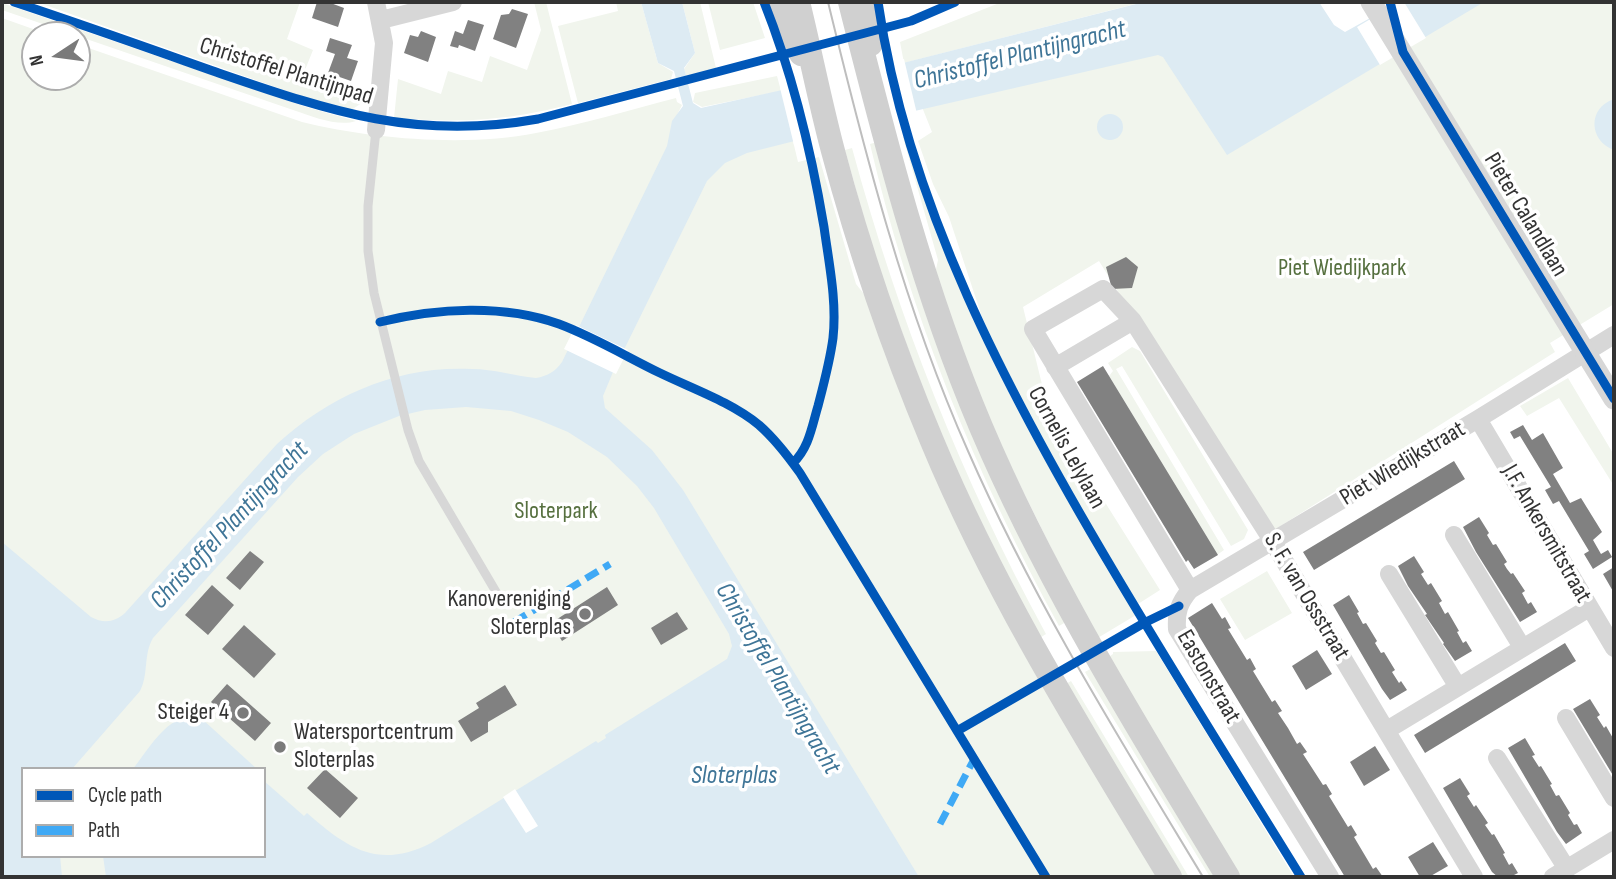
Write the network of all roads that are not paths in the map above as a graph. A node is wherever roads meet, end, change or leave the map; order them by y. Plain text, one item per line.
1 (376, 2) edge
2 (453, 2) edge
3 (775, 2) edge
4 (798, 2) edge
5 (860, 7) edge
6 (1375, 8) edge
7 (381, 20) junction
8 (797, 29) junction
9 (376, 130) joint
10 (1133, 321) junction
11 (1614, 334) edge
12 (1586, 352) junction
13 (1055, 367) junction
14 (1614, 399) edge
15 (1478, 419) junction
16 (1454, 535) dead end
17 (1273, 542) junction
18 (1389, 574) dead end
19 (1190, 590) junction
20 (502, 602) dead end
21 (1589, 608) junction
22 (1522, 647) junction
23 (1614, 648) edge
24 (1458, 687) junction
25 (1566, 718) dead end
26 (1387, 730) junction
27 (1497, 758) dead end
28 (1614, 798) edge
29 (1614, 840) edge
30 (1560, 873) edge
31 (1170, 877) edge
32 (1228, 877) edge
33 (1330, 877) edge
34 (1474, 877) edge

1 - 7 street
2 - 7 street
3 - 8 main road
4 - 8 main road
5 - 32 main road
6 - 12 street, Pieter Calandlaan
7 - 9 street
8 - 31 main road
9 - 20 lane
10 - 13 street
10 - 13 street, Eastonstraat
10 - 17 street, S. F. van Ossstraat
11 - 12 street, Piet Wiedijkstraat
12 - 14 street, Pieter Calandlaan
12 - 15 street, Piet Wiedijkstraat
13 - 19 street, Eastonstraat
15 - 17 street, Piet Wiedijkstraat
15 - 21 street, J.F. Ankersmitstraat
16 - 22 street
17 - 19 street, Piet Wiedijkstraat
17 - 26 street, S. F. van Ossstraat
18 - 24 street
19 - 33 street, Eastonstraat
21 - 22 street
21 - 23 street, J.F. Ankersmitstraat
22 - 24 street
24 - 26 street
25 - 28 street
26 - 34 street, S. F. van Ossstraat
27 - 30 street
29 - 30 street

